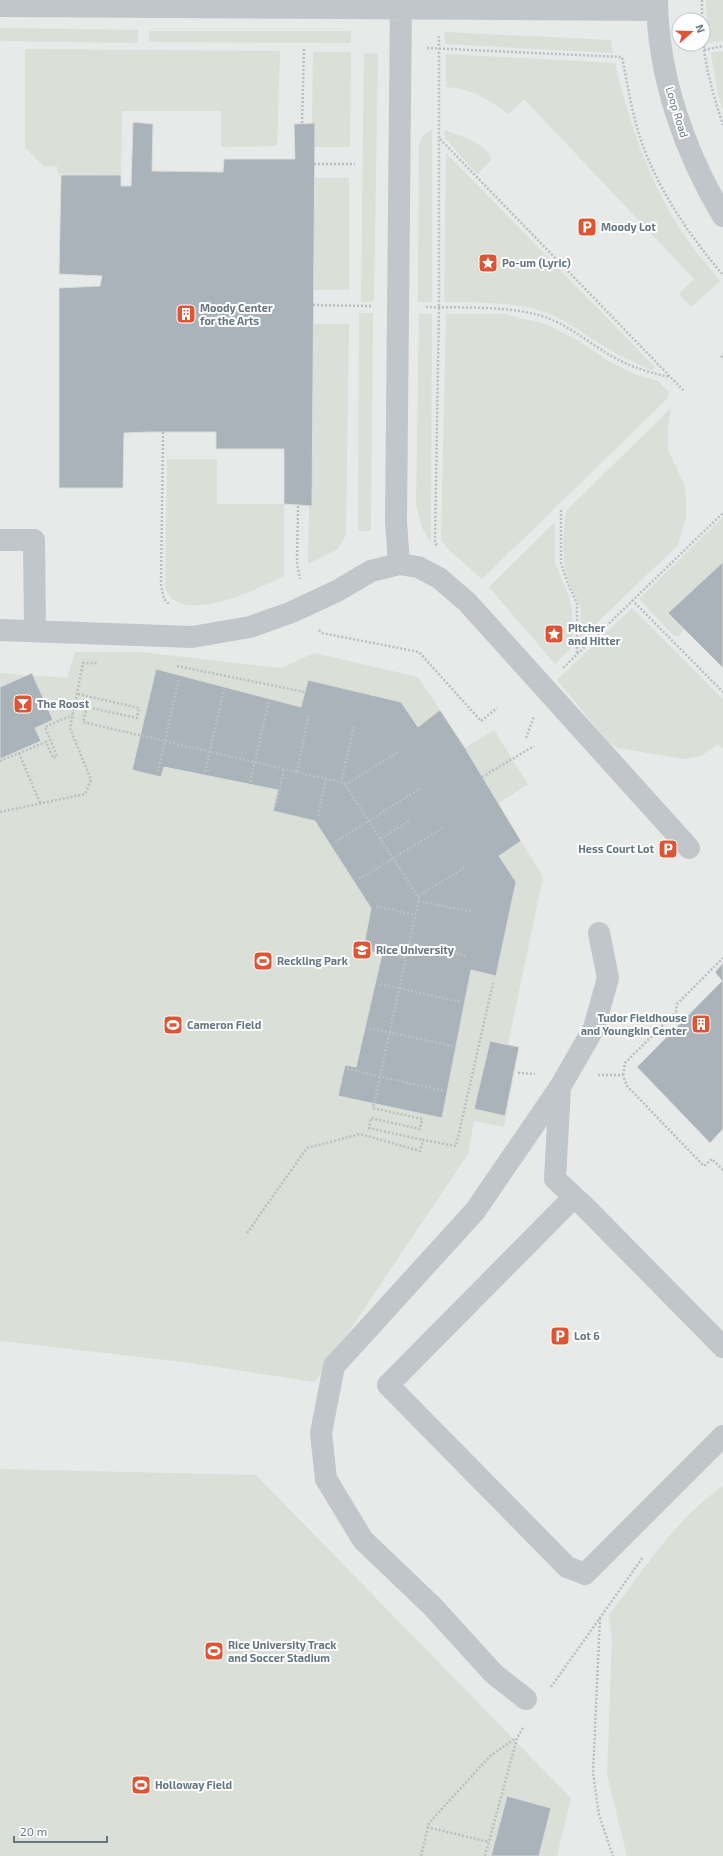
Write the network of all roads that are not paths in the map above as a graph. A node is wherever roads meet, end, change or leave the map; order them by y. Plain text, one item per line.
1 (401, 4) edge
2 (657, 5) edge
3 (0, 6) edge
4 (723, 216) edge
5 (0, 540) edge
6 (399, 564) junction
7 (0, 630) edge
8 (35, 632) junction
9 (689, 848) dead end
10 (599, 933) dead end
11 (564, 1081) junction
12 (574, 1197) junction
13 (723, 1347) edge
14 (723, 1436) edge
15 (536, 1696) road end

1 - 2 lane
1 - 3 lane
1 - 6 lane
2 - 4 lane, Loop Road
5 - 8 lane
6 - 8 lane
6 - 9 lane
7 - 8 lane
10 - 11 lane
11 - 12 lane
11 - 15 lane
12 - 13 lane
12 - 14 lane

